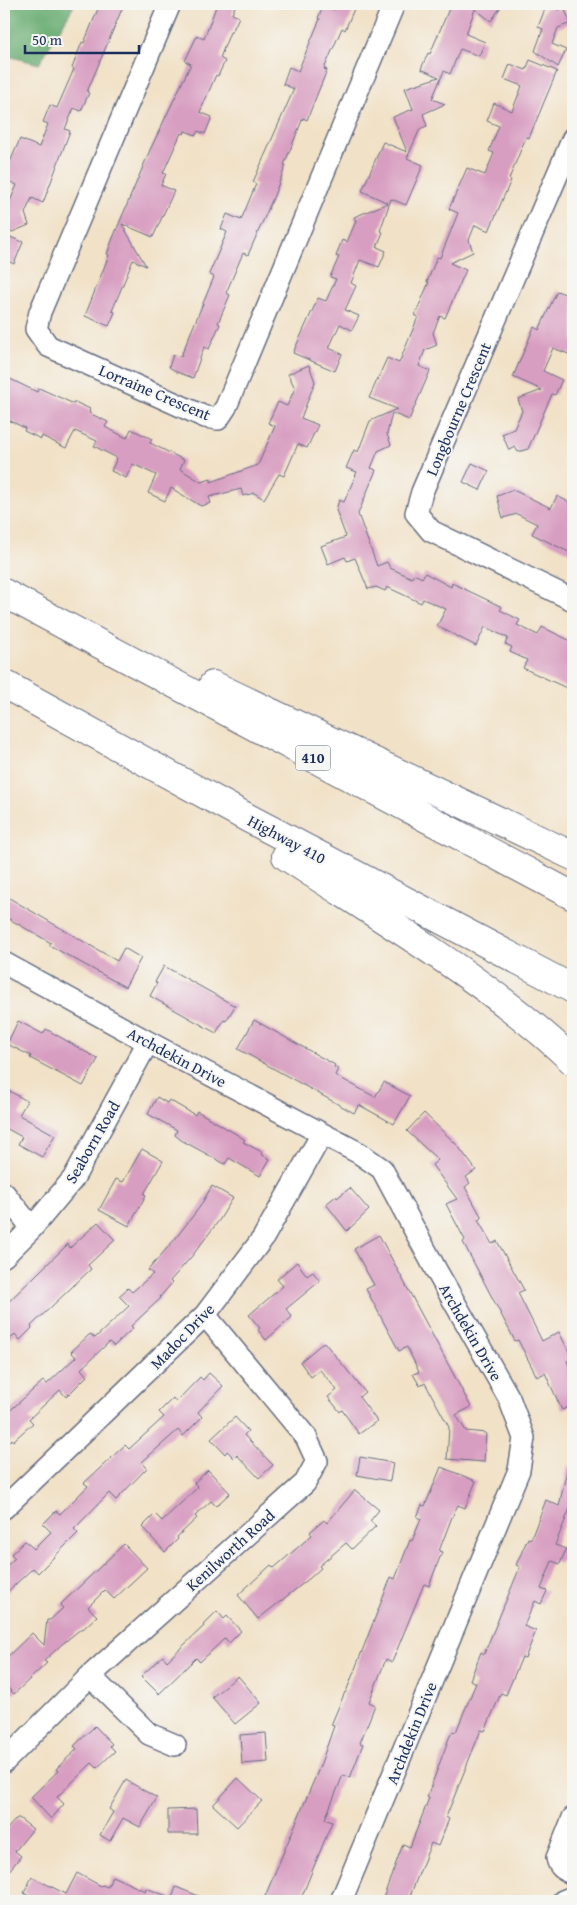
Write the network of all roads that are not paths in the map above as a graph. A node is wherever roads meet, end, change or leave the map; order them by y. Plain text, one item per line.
1 (170, 4) edge
2 (394, 4) edge
3 (573, 138) edge
4 (4, 593) edge
5 (573, 600) edge
6 (104, 647) junction
7 (4, 684) edge
8 (248, 818) junction
9 (573, 856) edge
10 (573, 896) edge
11 (4, 963) edge
12 (573, 989) edge
13 (148, 1042) junction
14 (573, 1061) edge
15 (322, 1134) junction
16 (4, 1193) edge
17 (32, 1228) junction
18 (4, 1256) edge
19 (205, 1315) junction
20 (4, 1508) edge
21 (90, 1676) junction
22 (175, 1745) dead end
23 (4, 1762) edge
24 (573, 1818) edge
25 (573, 1874) edge
26 (573, 1897) edge
27 (341, 1901) edge
28 (563, 1901) edge

1 - 2 street, Lorraine Crescent
3 - 5 street, Longbourne Crescent
4 - 6 highway, 410
6 - 9 highway
6 - 10 highway, 410
7 - 8 highway, Highway 410
8 - 12 highway, Highway 410
8 - 14 highway
11 - 13 street, Archdekin Drive
13 - 15 street, Archdekin Drive
13 - 17 street, Seaborn Road
15 - 19 street, Madoc Drive
15 - 27 street, Archdekin Drive
16 - 17 street
17 - 18 street, Seaborn Road
19 - 20 street, Madoc Drive
19 - 21 street, Kenilworth Road
21 - 22 street
21 - 23 street, Kenilworth Road
24 - 25 street
26 - 28 street

